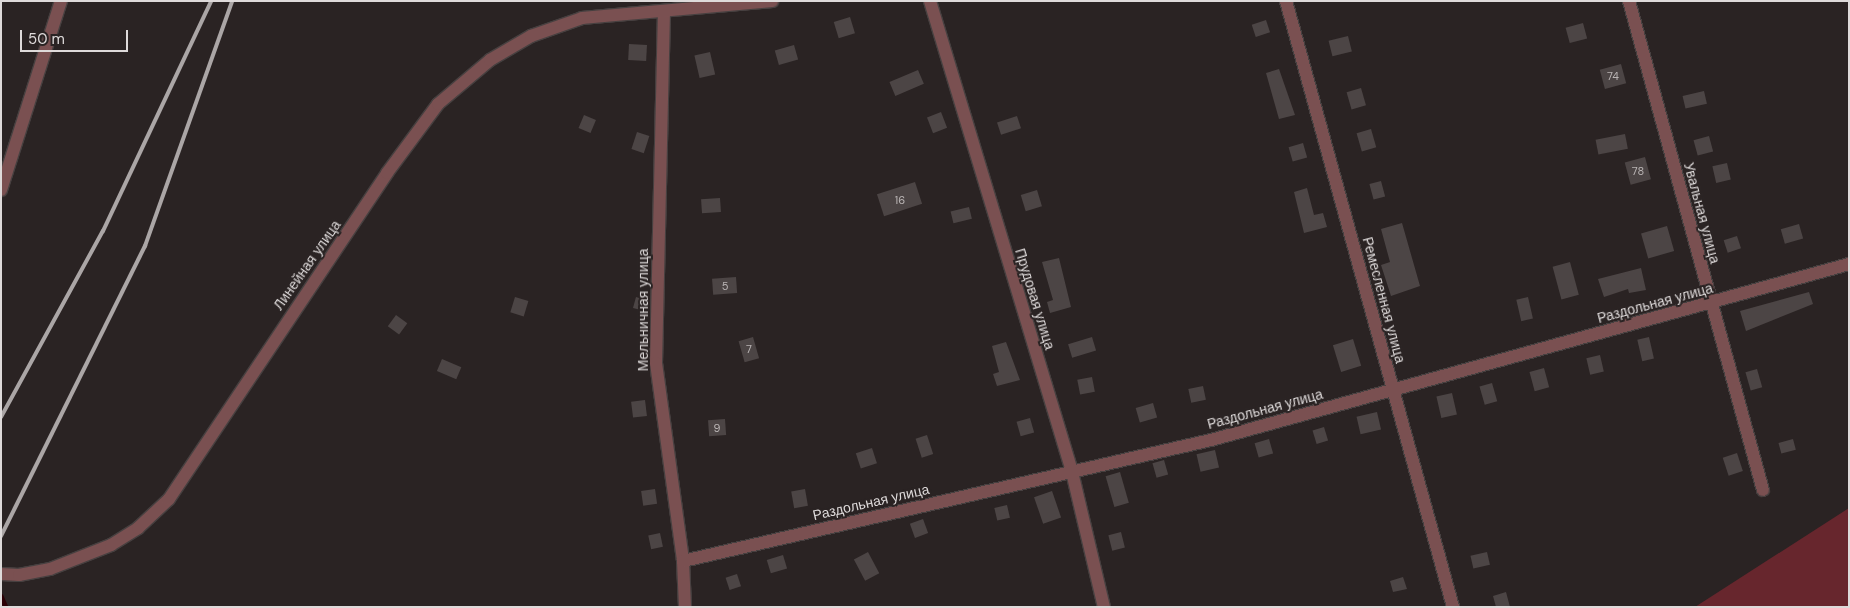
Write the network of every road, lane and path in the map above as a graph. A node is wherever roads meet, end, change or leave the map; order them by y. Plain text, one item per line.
1 (61, 1) edge
2 (772, 1) edge
3 (930, 1) edge
4 (1286, 1) edge
5 (1629, 1) edge
6 (664, 11) junction
7 (1, 190) edge
8 (1849, 264) edge
9 (1711, 303) junction
10 (1393, 390) junction
11 (1072, 472) junction
12 (1763, 490) dead end
13 (683, 561) junction
14 (1, 574) edge
15 (685, 607) edge
16 (1104, 607) edge
17 (1453, 607) edge

1 - 7 street
2 - 6 street, Линейная улица
3 - 11 street, Прудовая улица
4 - 10 street, Ремесленная улица
5 - 9 street, Увальная улица
6 - 13 street, Мельничная улица
6 - 14 street, Линейная улица
8 - 9 street, Раздольная улица
9 - 10 street, Раздольная улица
9 - 12 street, Увальная улица
10 - 11 street, Раздольная улица
10 - 17 street, Ремесленная улица
11 - 13 street, Раздольная улица
11 - 16 street, Прудовая улица
13 - 15 street, Мельничная улица

